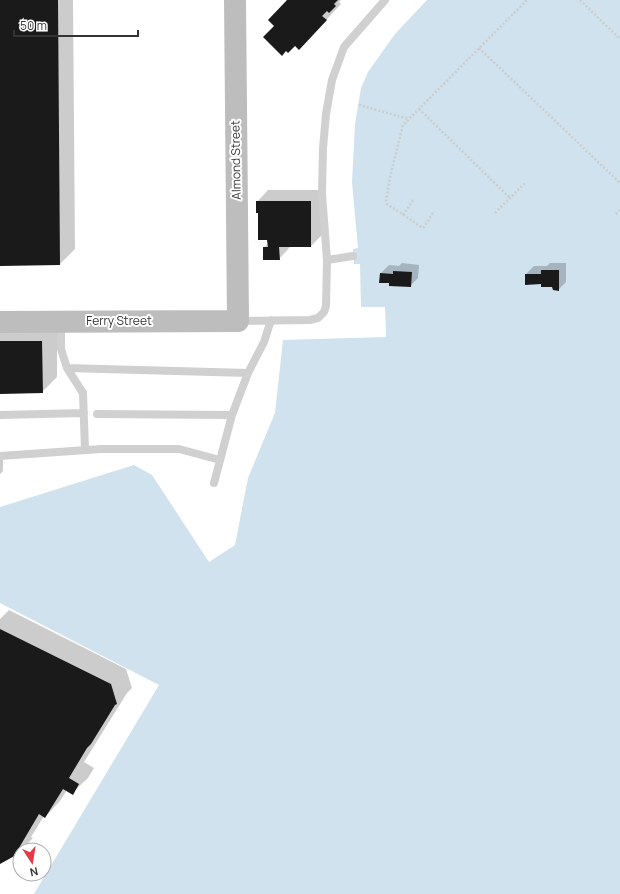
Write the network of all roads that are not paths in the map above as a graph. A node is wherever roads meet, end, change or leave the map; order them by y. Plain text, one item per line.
1 (235, 0) edge
2 (385, 0) edge
3 (353, 256) dead end
4 (327, 260) junction
5 (238, 320) junction
6 (271, 320) junction
7 (0, 322) edge
8 (61, 322) junction
9 (67, 368) junction
10 (248, 373) junction
11 (84, 413) junction
12 (97, 414) dead end
13 (0, 415) edge
14 (232, 415) junction
15 (85, 450) junction
16 (0, 456) edge
17 (220, 460) junction
18 (214, 482) dead end

1 - 5 street, Almond Street
2 - 4 lane
3 - 4 lane
4 - 6 lane
5 - 6 lane
5 - 8 street, Ferry Street
6 - 10 lane
7 - 8 street, Ferry Street
8 - 9 lane
9 - 10 lane
9 - 11 lane
10 - 14 lane
11 - 13 lane
11 - 15 lane
12 - 14 lane
14 - 17 lane
15 - 16 lane
15 - 17 lane
17 - 18 lane

